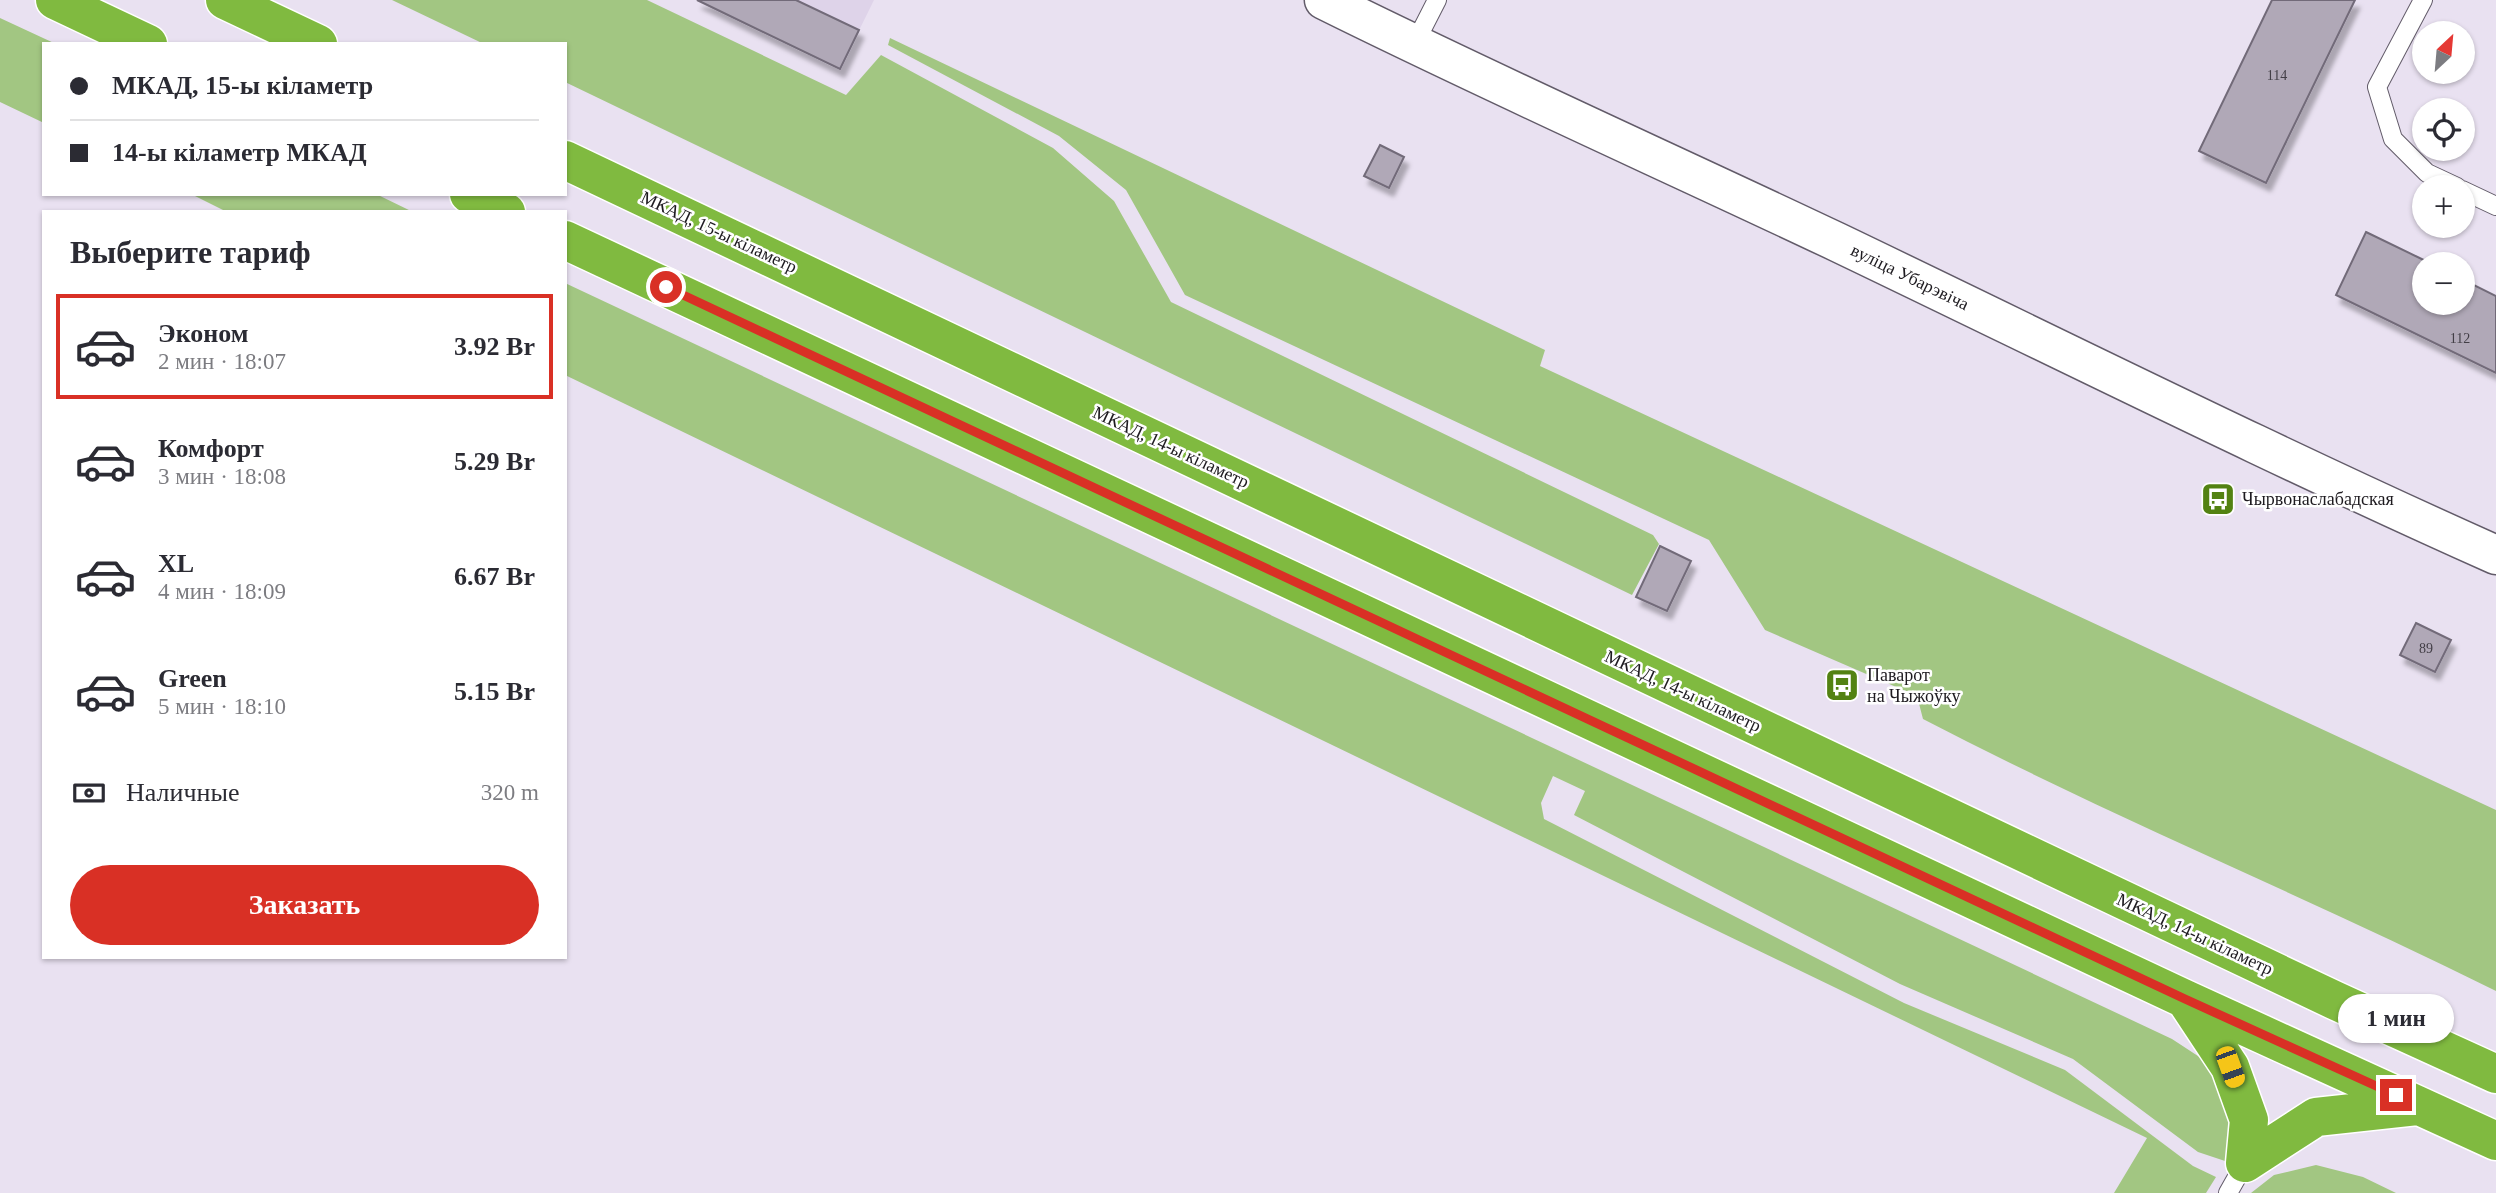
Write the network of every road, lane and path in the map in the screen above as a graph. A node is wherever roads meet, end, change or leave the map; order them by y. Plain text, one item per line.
1 (55, 0) edge
2 (225, 0) edge
3 (1324, 0) edge
4 (1437, 0) edge
5 (2423, 0) edge
6 (144, 42) edge
7 (314, 42) edge
8 (1414, 45) junction
9 (567, 161) edge
10 (2431, 175) edge
11 (473, 196) edge
12 (2475, 196) edge
13 (2496, 206) edge
14 (502, 210) edge
15 (567, 241) edge
16 (872, 304) joint
17 (2496, 555) edge
18 (2185, 999) junction
19 (2496, 1074) edge
20 (2419, 1106) junction
21 (2496, 1141) edge
22 (2236, 1178) edge

1 - 6 highway
2 - 7 highway
3 - 8 main road, вуліца Убарэвіча
4 - 8 lane
5 - 10 lane
8 - 17 main road, вуліца Убарэвіча
9 - 16 highway, МКАД, 15-ы кіламетр
11 - 14 highway
12 - 13 lane
15 - 18 highway
16 - 19 highway, МКАД, 14-ы кіламетр
18 - 20 highway
18 - 22 highway
20 - 21 highway
20 - 22 highway

